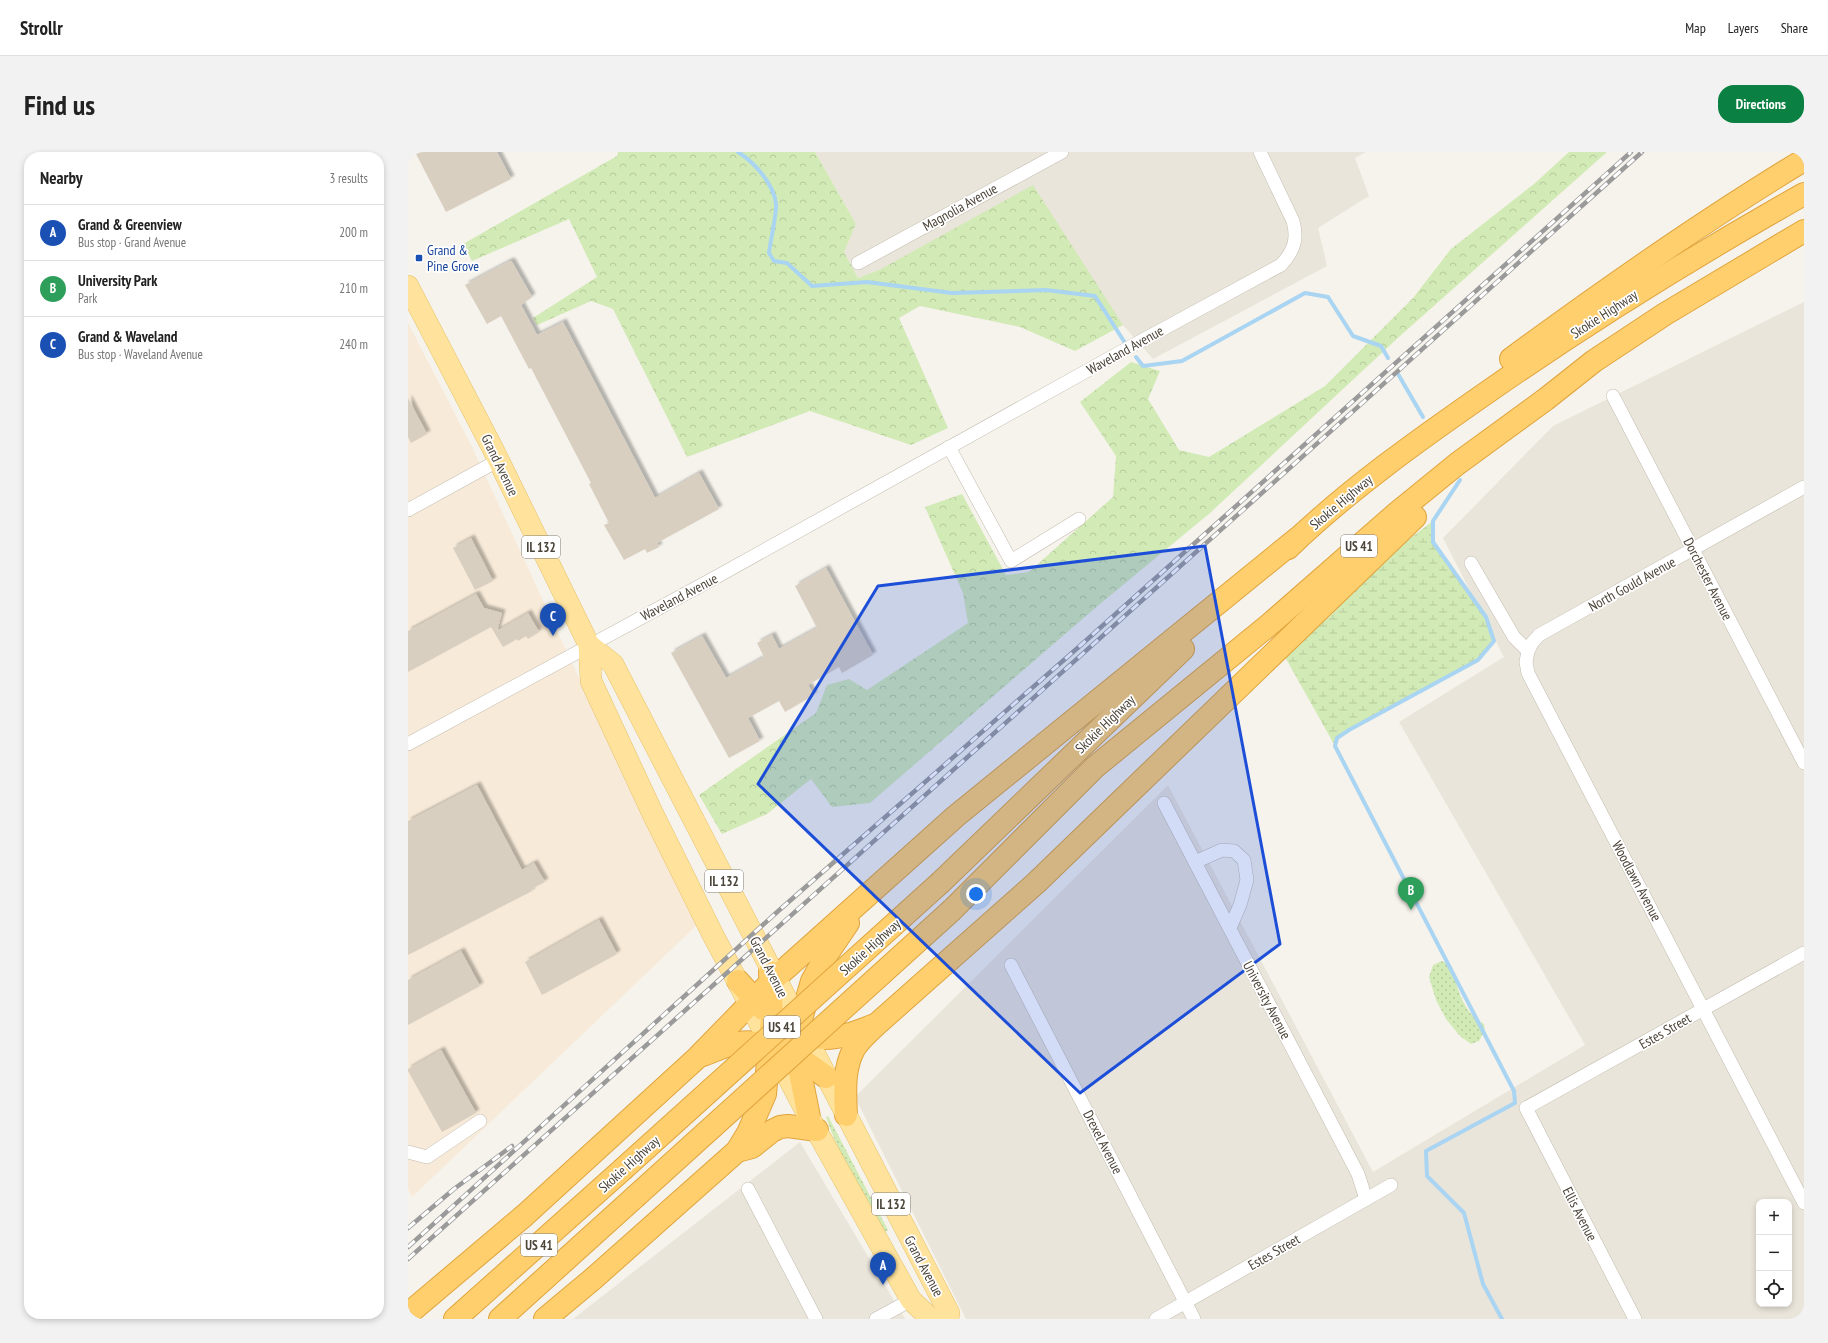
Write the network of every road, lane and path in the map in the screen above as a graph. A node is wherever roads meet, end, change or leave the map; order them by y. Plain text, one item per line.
1 (1062, 152) edge
2 (1260, 152) edge
3 (1804, 160) edge
4 (1804, 194) edge
5 (1804, 231) edge
6 (858, 263) dead end
7 (408, 286) edge
8 (1613, 396) dead end
9 (1546, 399) junction
10 (949, 447) junction
11 (499, 460) junction
12 (1804, 487) edge
13 (1357, 488) junction
14 (408, 510) edge
15 (1080, 519) dead end
16 (1298, 538) junction
17 (1693, 550) junction
18 (1471, 563) dead end
19 (589, 645) junction
20 (1528, 651) junction
21 (408, 744) edge
22 (1804, 762) edge
23 (1164, 803) dead end
24 (1195, 862) junction
25 (860, 903) junction
26 (1230, 928) junction
27 (1804, 953) edge
28 (1011, 965) dead end
29 (772, 976) junction
30 (738, 981) joint
31 (752, 1001) junction
32 (1703, 1008) junction
33 (772, 1018) junction
34 (877, 1024) junction
35 (800, 1031) junction
36 (771, 1045) junction
37 (698, 1057) junction
38 (797, 1058) junction
39 (826, 1077) junction
40 (1526, 1108) joint
41 (846, 1115) junction
42 (480, 1121) dead end
43 (813, 1124) junction
44 (737, 1151) junction
45 (408, 1152) edge
46 (1391, 1185) dead end
47 (748, 1189) dead end
48 (1366, 1199) junction
49 (1804, 1203) edge
50 (525, 1215) junction
51 (911, 1300) junction
52 (1186, 1303) junction
53 (408, 1314) edge
54 (420, 1319) edge
55 (455, 1319) edge
56 (500, 1319) edge
57 (545, 1319) edge
58 (816, 1319) edge
59 (876, 1319) edge
60 (931, 1319) edge
61 (948, 1319) edge
62 (1156, 1319) edge
63 (1194, 1319) edge
64 (1635, 1319) edge

1 - 6 street, Magnolia Avenue
2 - 10 street, Waveland Avenue
3 - 13 highway
4 - 13 highway, Skokie Highway / US 41
5 - 9 highway, Skokie Highway / US 41
7 - 11 main road, Grand Avenue / IL 132
8 - 17 street, Dorchester Avenue
9 - 34 highway
9 - 56 highway, Skokie Highway / US 41, bridge
10 - 15 street
10 - 19 street, Waveland Avenue
11 - 14 street
11 - 19 main road, Grand Avenue / IL 132
12 - 17 street, North Gould Avenue
13 - 16 highway, Skokie Highway / US 41
16 - 25 highway
16 - 55 highway, Skokie Highway / US 41, bridge
17 - 20 street, North Gould Avenue
17 - 22 street, Dorchester Avenue
18 - 20 street
19 - 21 street, Waveland Avenue
19 - 29 main road, Grand Avenue / IL 132
19 - 30 main road, Grand Avenue / IL 132
20 - 32 street, Woodlawn Avenue
23 - 24 street, University Avenue
24 - 26 street, University Avenue
24 - 26 street
25 - 29 highway
25 - 35 highway
26 - 48 street, University Avenue
27 - 32 street, Estes Street
28 - 52 street, Drexel Avenue
29 - 31 highway
29 - 33 highway
29 - 35 main road, Grand Avenue / IL 132
30 - 31 highway
31 - 33 highway
31 - 36 main road, Grand Avenue / IL 132
31 - 37 highway
32 - 40 street, Estes Street
32 - 49 street, Woodlawn Avenue
33 - 35 highway
33 - 36 highway
34 - 35 highway
34 - 41 highway
35 - 38 highway
35 - 39 main road, Grand Avenue / IL 132
36 - 37 highway
36 - 38 highway
36 - 43 main road, Grand Avenue / IL 132
36 - 44 highway
37 - 50 highway
38 - 39 highway
38 - 43 highway
39 - 41 main road, Grand Avenue / IL 132
40 - 64 street, Ellis Avenue
41 - 61 main road, Grand Avenue / IL 132
42 - 45 street
43 - 44 highway
43 - 51 main road, Grand Avenue / IL 132
44 - 57 highway
46 - 48 street, Estes Street
47 - 58 street
48 - 52 street, Estes Street
50 - 53 highway
50 - 54 highway
51 - 59 street
51 - 60 main road, Grand Avenue / IL 132
52 - 62 street, Estes Street
52 - 63 street, Drexel Avenue

